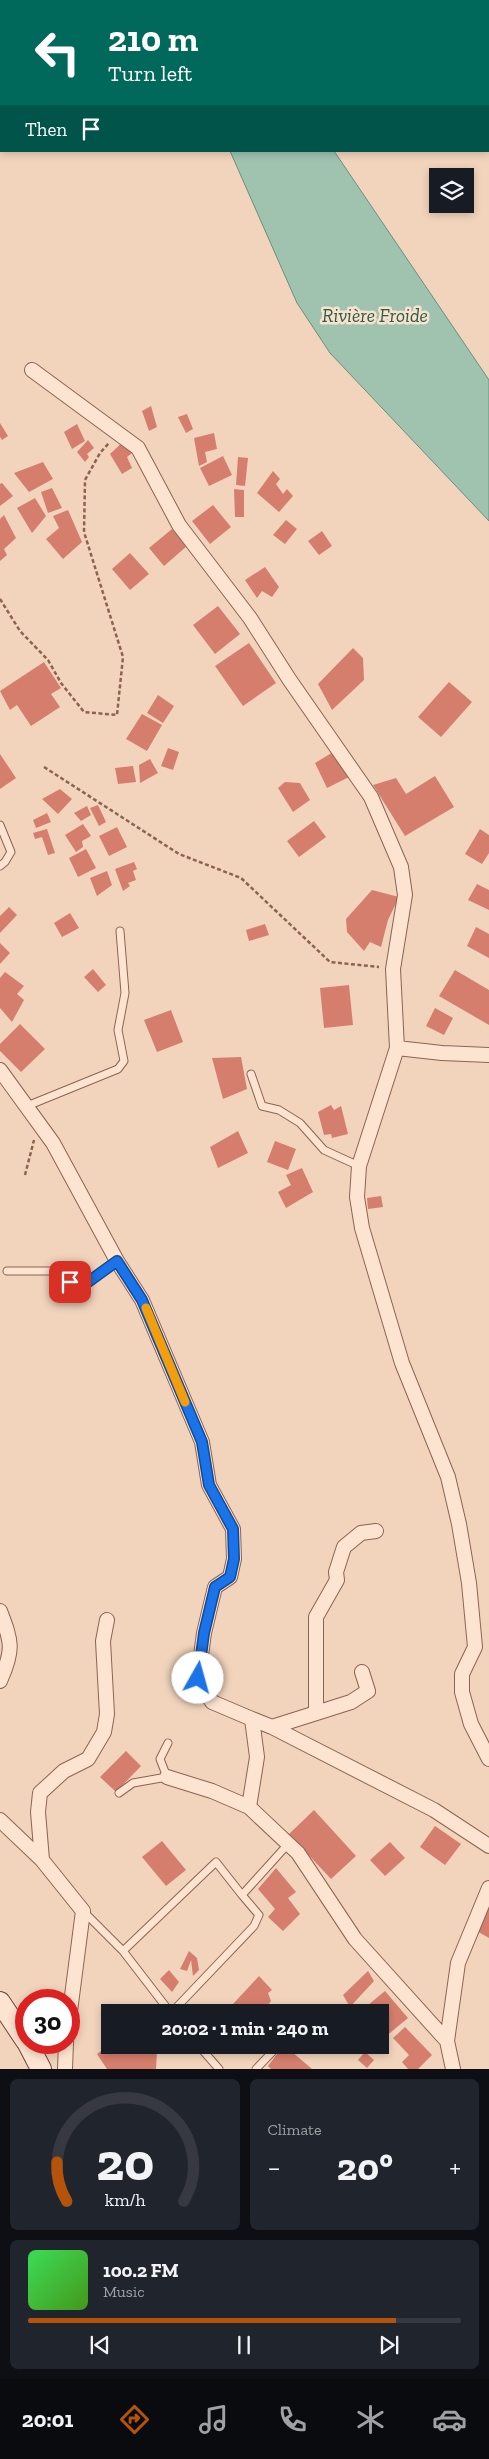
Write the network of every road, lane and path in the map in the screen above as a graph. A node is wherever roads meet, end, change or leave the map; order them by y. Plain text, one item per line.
1 (32, 370) dead end
2 (119, 433) junction
3 (0, 599) edge
4 (44, 767) dead end
5 (0, 826) edge
6 (0, 866) edge
7 (120, 931) dead end
8 (393, 969) junction
9 (397, 1048) junction
10 (489, 1055) edge
11 (0, 1070) edge
12 (251, 1074) dead end
13 (27, 1106) junction
14 (39, 1123) junction
15 (360, 1166) junction
16 (25, 1175) dead end
17 (117, 1261) junction
18 (7, 1270) dead end
19 (376, 1531) dead end
20 (0, 1612) edge
21 (107, 1620) dead end
22 (362, 1672) dead end
23 (0, 1681) edge
24 (316, 1712) junction
25 (252, 1719) junction
26 (272, 1727) junction
27 (168, 1743) dead end
28 (489, 1759) edge
29 (167, 1777) junction
30 (119, 1793) dead end
31 (249, 1807) junction
32 (0, 1820) edge
33 (289, 1843) junction
34 (489, 1846) edge
35 (42, 1860) junction
36 (489, 1888) edge
37 (242, 1895) junction
38 (83, 1911) junction
39 (123, 1951) junction
40 (73, 1989) edge
41 (0, 2002) edge
42 (165, 2004) edge
43 (179, 2004) edge
44 (15, 2024) edge
45 (447, 2041) junction
46 (33, 2054) edge
47 (66, 2054) edge
48 (206, 2054) edge
49 (270, 2054) edge
50 (40, 2069) edge
51 (65, 2069) edge
52 (219, 2069) edge
53 (256, 2069) edge
54 (453, 2069) edge

1 - 2 street
2 - 3 path
2 - 8 street
4 - 8 path
5 - 6 lane
7 - 13 lane
8 - 9 street
9 - 10 street
9 - 15 street
11 - 13 street
12 - 15 lane
13 - 14 street
14 - 16 path
14 - 17 street
15 - 28 street
17 - 18 lane
17 - 25 street
19 - 24 street
20 - 23 street
21 - 35 street
22 - 24 street
24 - 26 street
25 - 26 street
25 - 31 street
26 - 34 street
27 - 29 lane
29 - 30 lane
29 - 31 street
31 - 33 street
32 - 35 street
33 - 37 lane
33 - 45 street
35 - 38 street
36 - 45 street
37 - 39 lane
37 - 43 lane
38 - 39 lane
38 - 40 street
39 - 42 lane
41 - 44 main road
45 - 54 street
46 - 50 main road
47 - 51 street
48 - 52 lane
49 - 53 lane

